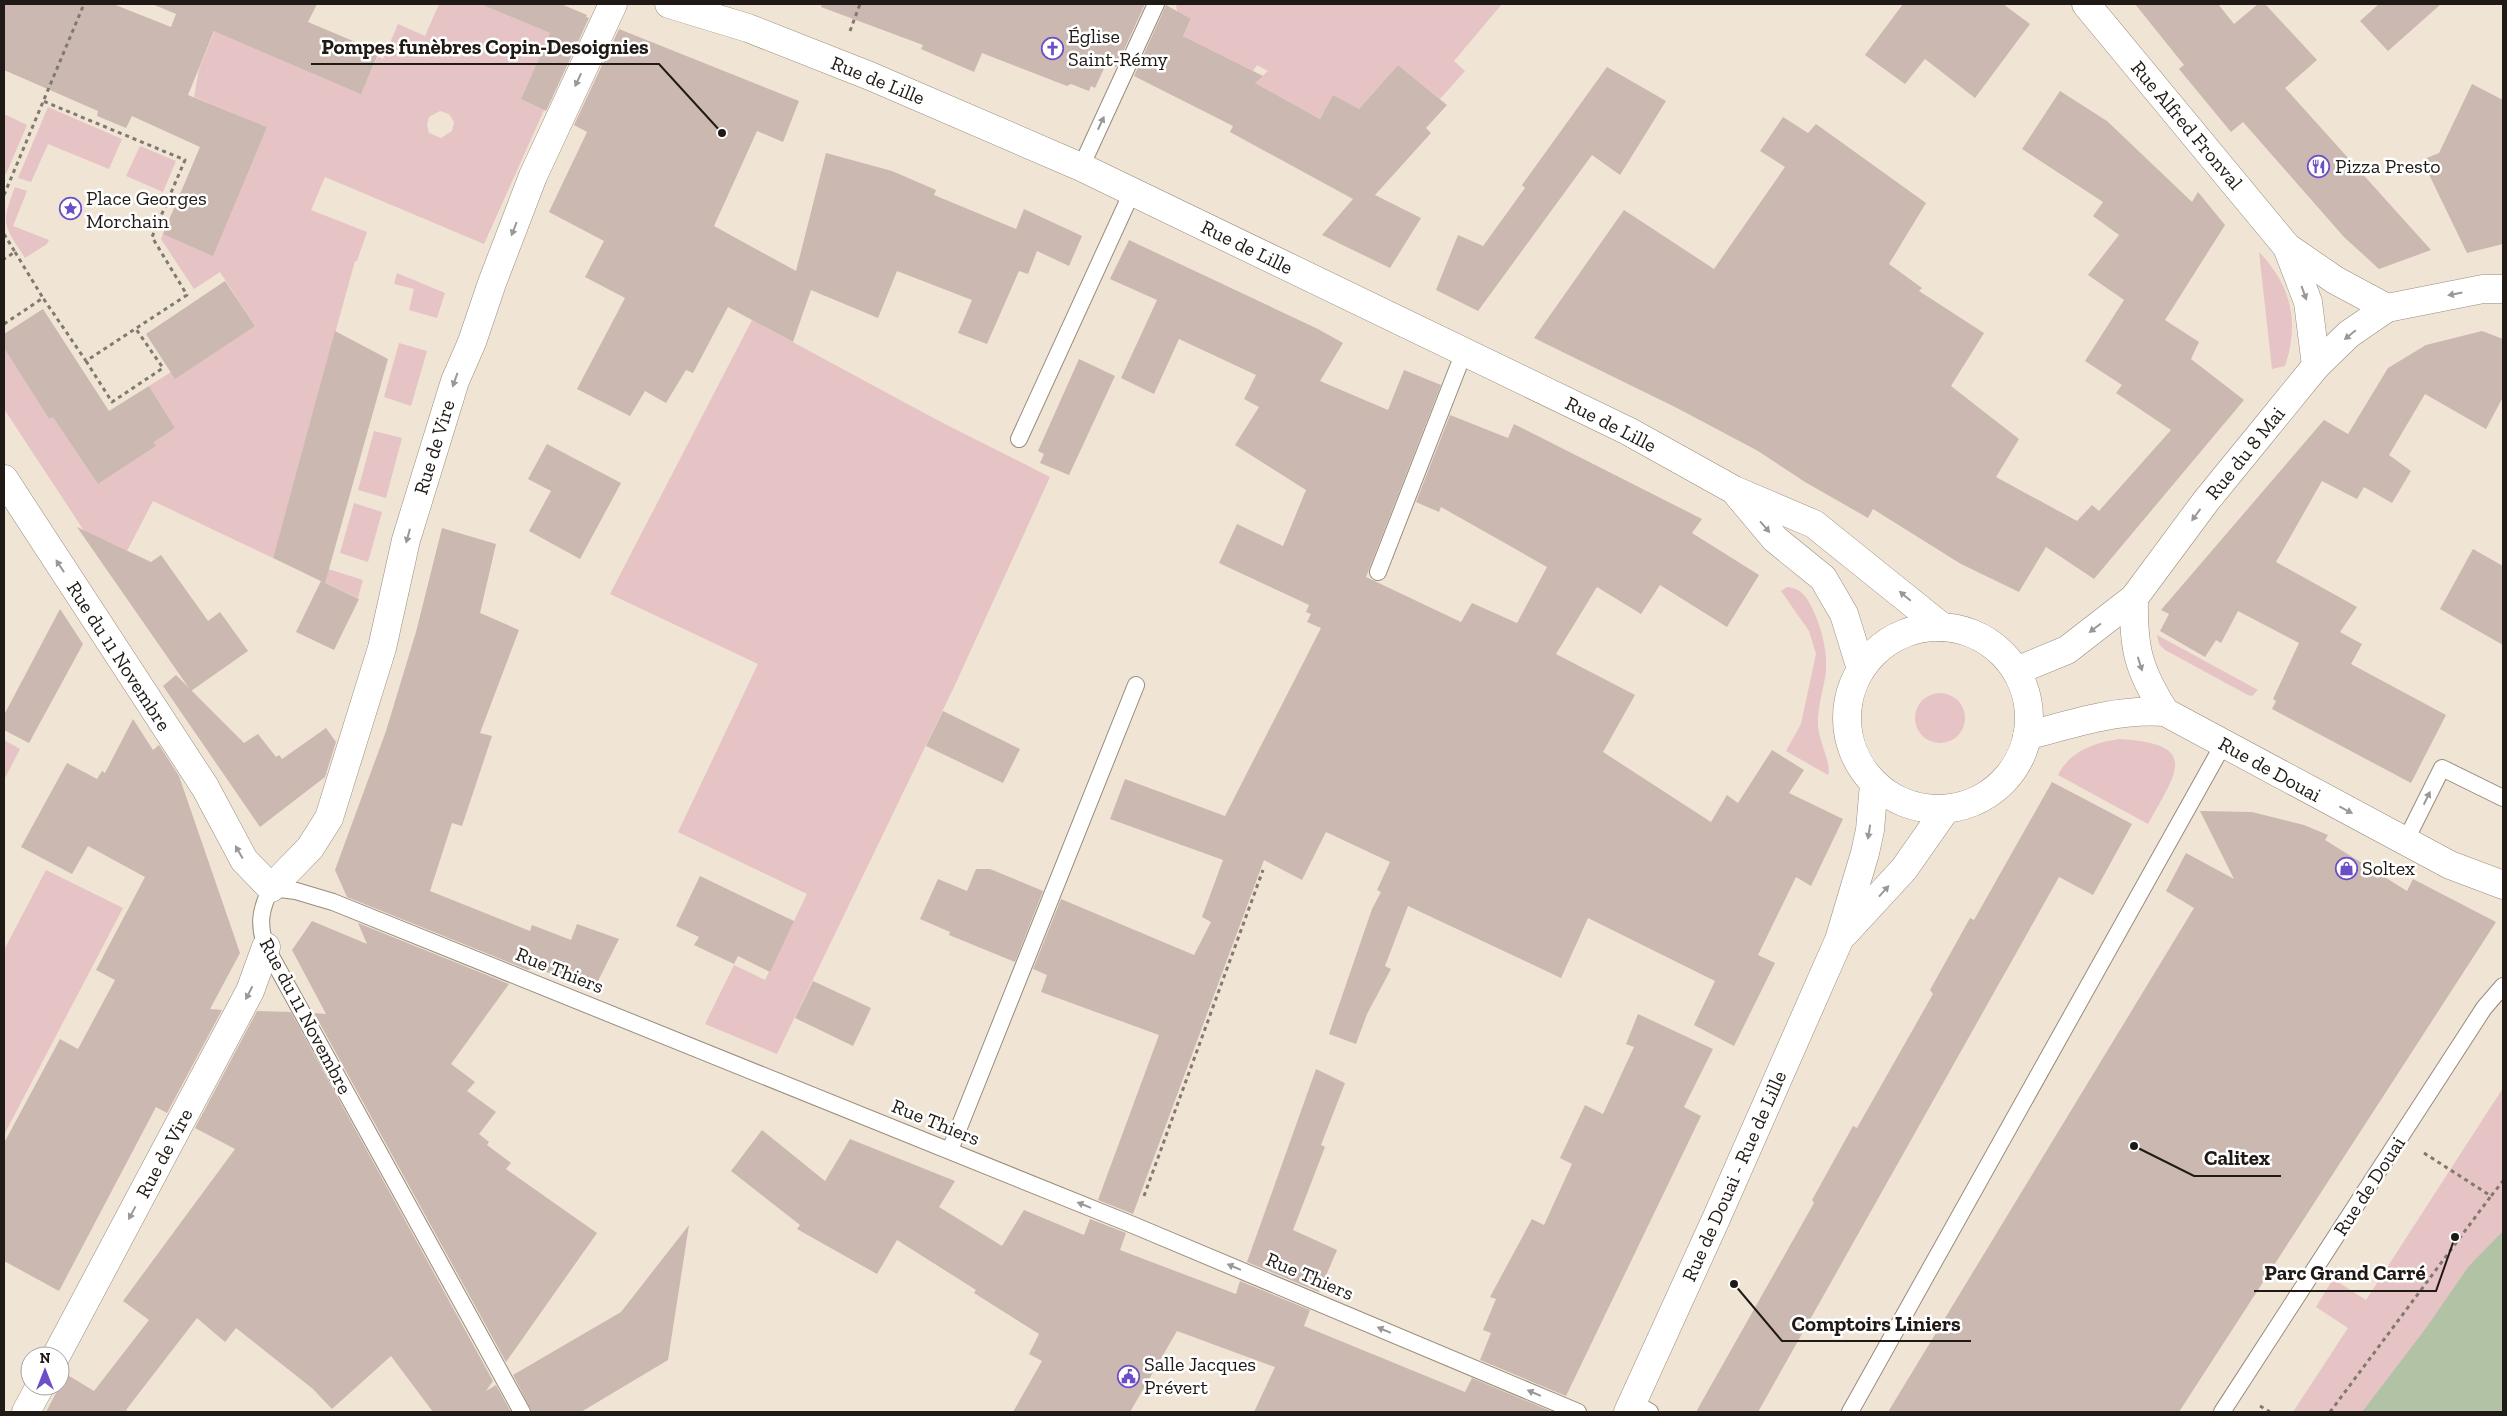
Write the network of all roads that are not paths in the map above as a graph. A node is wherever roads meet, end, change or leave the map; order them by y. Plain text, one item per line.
1 (613, 4) edge
2 (670, 4) edge
3 (703, 4) edge
4 (1156, 4) edge
5 (2086, 4) edge
6 (748, 28) junction
7 (1081, 167) junction
8 (1132, 192) junction
9 (2287, 247) junction
10 (2503, 288) edge
11 (2387, 308) junction
12 (1464, 352) junction
13 (2316, 366) junction
14 (1019, 439) dead end
15 (4, 478) edge
16 (1734, 490) junction
17 (1378, 572) dead end
18 (2134, 598) junction
19 (1942, 627) junction
20 (1861, 668) junction
21 (2016, 671) junction
22 (1136, 685) dead end
23 (2165, 712) junction
24 (2028, 736) junction
25 (2224, 743) junction
26 (1874, 784) junction
27 (2503, 798) edge
28 (1946, 809) junction
29 (2405, 842) junction
30 (2503, 885) edge
31 (271, 888) junction
32 (1839, 940) junction
33 (266, 947) junction
34 (2503, 986) edge
35 (950, 1150) junction
36 (61, 1346) edge
37 (35, 1396) edge
38 (1637, 1409) edge
39 (26, 1412) edge
40 (522, 1412) edge
41 (1578, 1412) edge
42 (1850, 1412) edge
43 (2222, 1412) edge

1 -> 31 main road, Rue de Vire
2 - 6 main road, Rue de Lille
3 - 6 main road, Rue de Lille
7 -> 4 lane
5 - 9 main road, Rue Alfred Fronval
6 - 7 main road, Rue de Lille
7 - 8 main road, Rue de Lille
8 - 12 main road, Rue de Lille
8 - 14 lane
9 - 11 main road, Rue Alfred Fronval
9 -> 13 main road, Rue Alfred Fronval
10 -> 11 main road, Rue du 8 Mai
11 -> 13 main road, Rue du 8 Mai
12 - 16 main road, Rue de Lille
12 - 17 lane
13 -> 18 main road, Rue du 8 Mai
31 -> 15 main road, Rue du 11 Novembre
19 -> 16 main road, Rue de Lille
16 -> 20 main road, Rue de Lille
18 -> 21 main road, Rue du 8 Mai
18 -> 23 main road
19 - 20 main road
19 - 21 main road
20 - 26 main road
21 - 24 main road
22 - 35 lane
23 - 24 main road, Rue de Douai
23 - 25 main road, Rue de Douai
24 - 28 main road
25 -> 29 main road, Rue de Douai
25 - 42 lane
26 - 28 main road
26 -> 32 main road, Rue de Douai - Rue de Lille
29 -> 27 lane
32 -> 28 main road, Rue de Douai - Rue de Lille
29 - 30 main road, Rue de Douai
31 - 33 lane, Rue du 11 Novembre
31 - 35 lane, Rue Thiers
32 - 38 main road, Rue de Douai - Rue de Lille
33 -> 36 main road, Rue de Vire
33 - 40 lane, Rue du 11 Novembre
34 - 43 lane, Rue de Douai
41 -> 35 lane, Rue Thiers
37 - 39 main road

